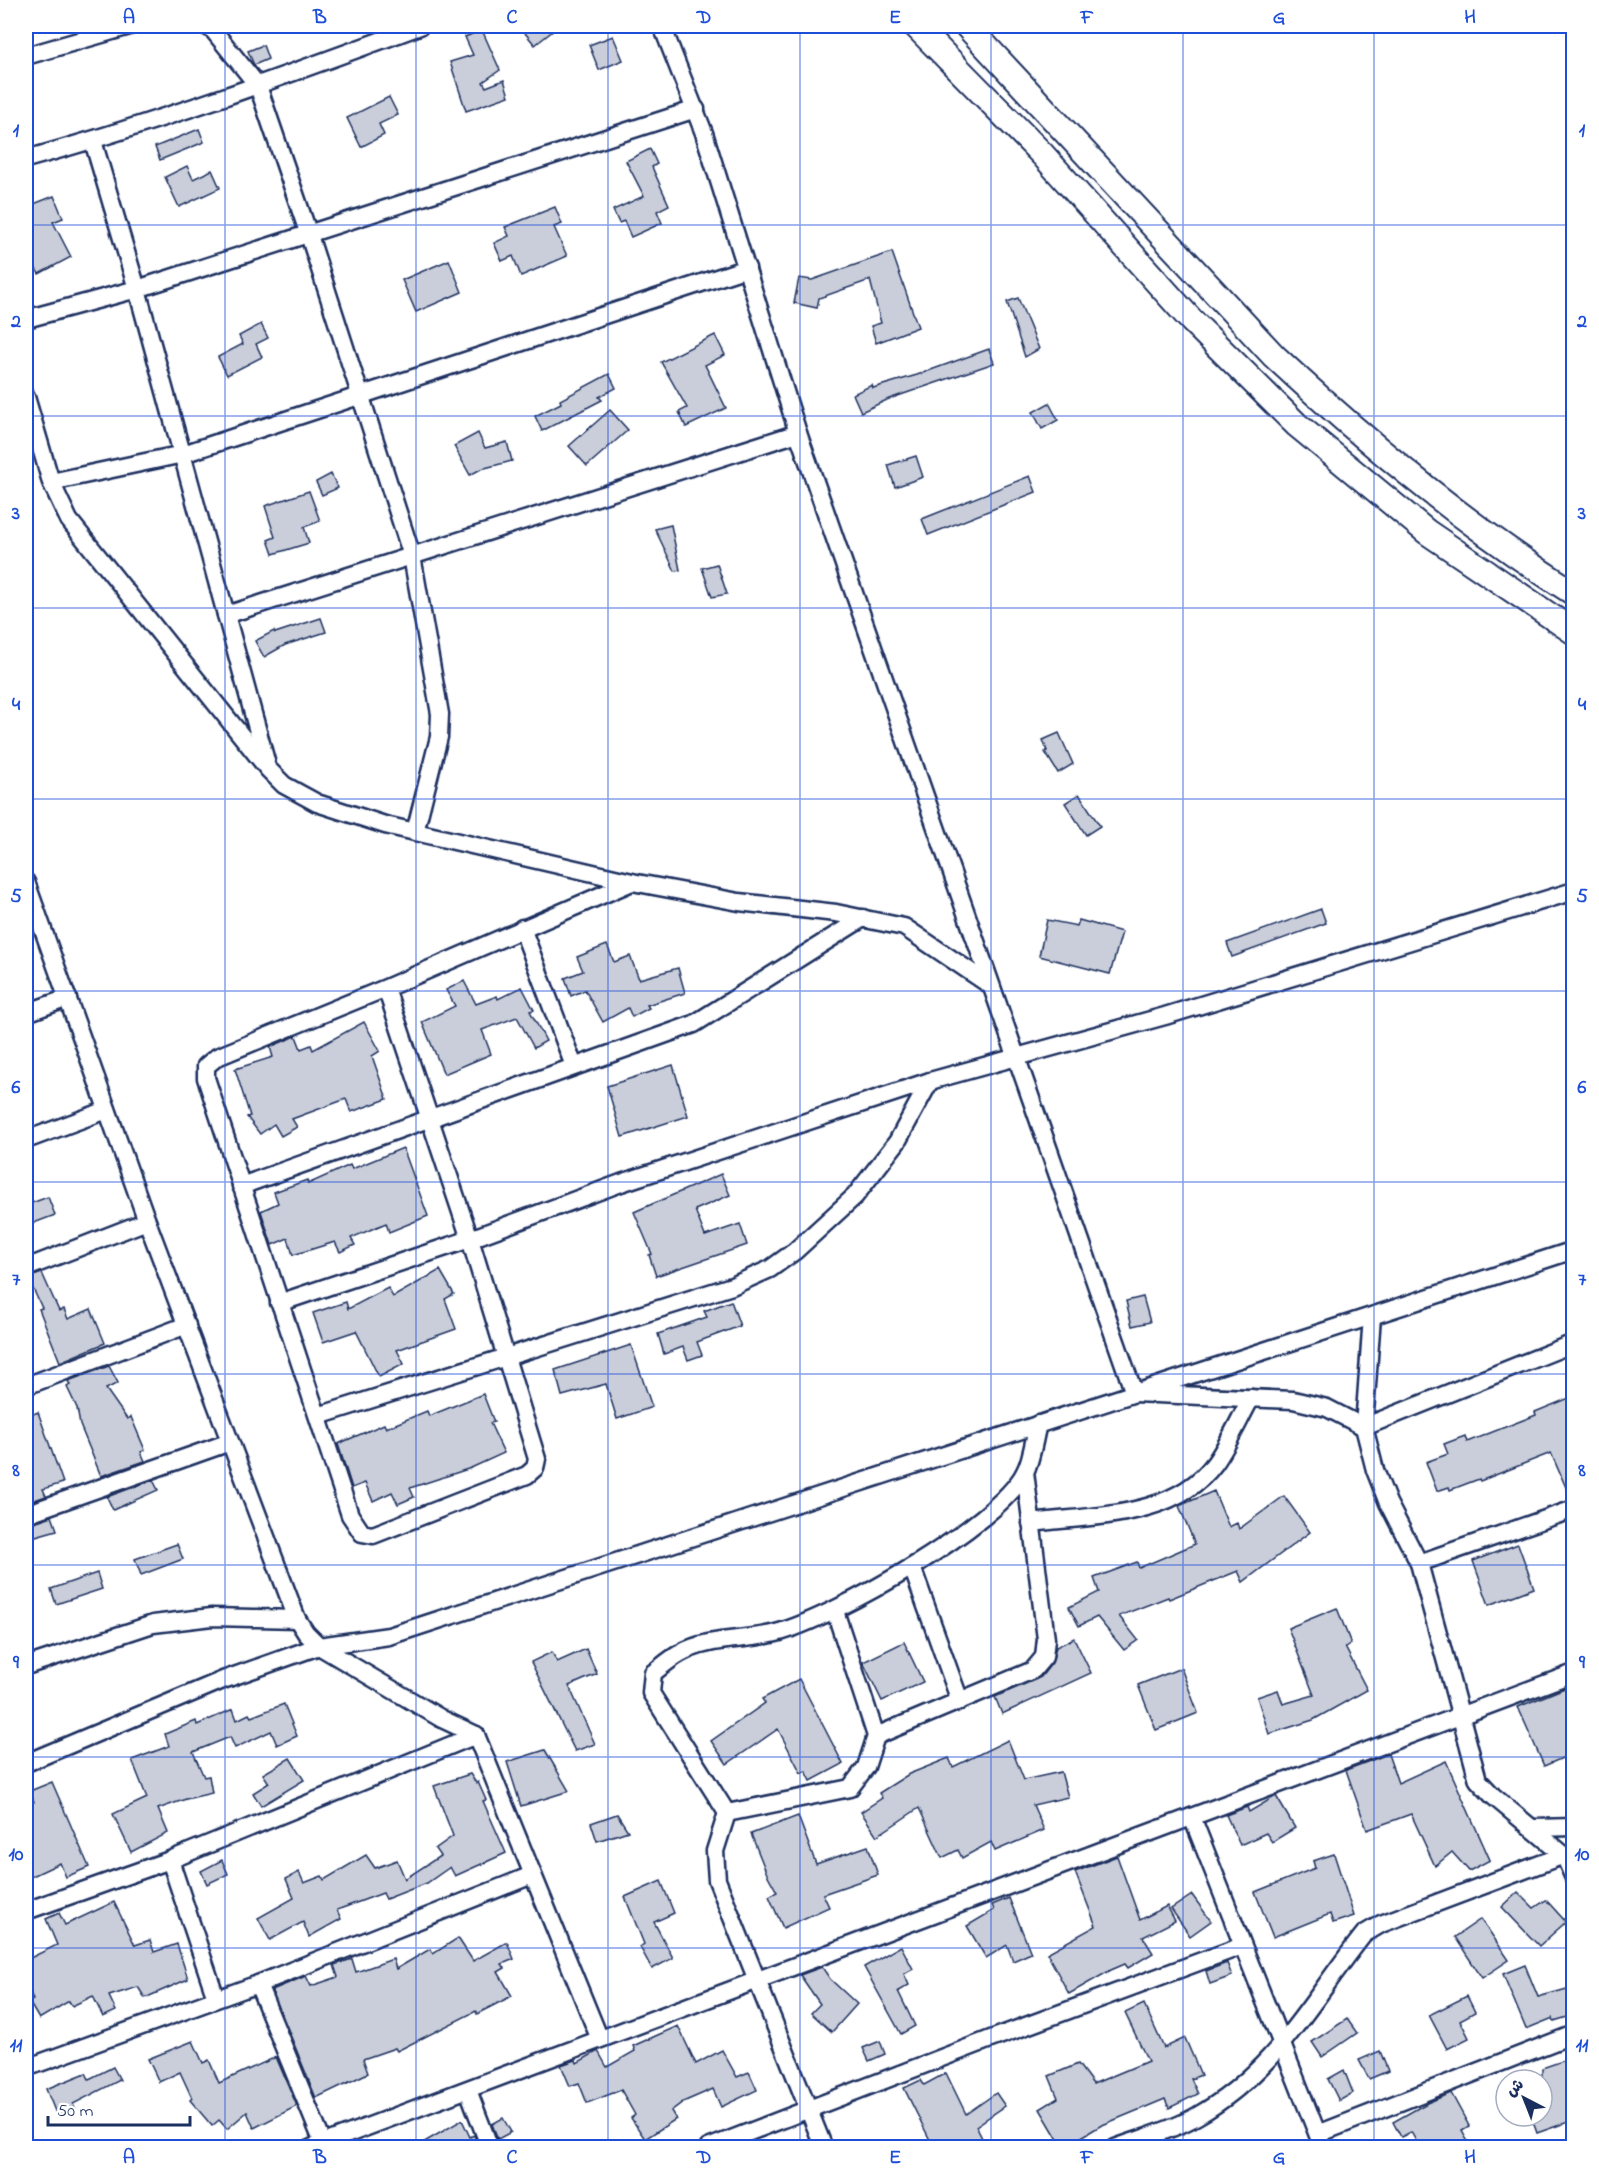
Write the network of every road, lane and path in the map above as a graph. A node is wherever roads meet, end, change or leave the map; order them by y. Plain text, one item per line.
1 (130, 26) edge
2 (206, 26) edge
3 (420, 26) edge
4 (662, 26) edge
5 (916, 26) edge
6 (967, 26) edge
7 (91, 30) edge
8 (26, 56) edge
9 (258, 86) junction
10 (696, 109) junction
11 (93, 141) junction
12 (26, 159) edge
13 (309, 235) junction
14 (747, 268) junction
15 (137, 289) junction
16 (26, 319) edge
17 (26, 397) edge
18 (360, 397) junction
19 (798, 433) junction
20 (183, 454) junction
21 (51, 482) junction
22 (1445, 503) junction
23 (1427, 532) junction
24 (412, 556) junction
25 (1574, 594) edge
26 (226, 615) junction
27 (1574, 632) edge
28 (268, 769) junction
29 (415, 832) junction
30 (632, 882) junction
31 (27, 890) edge
32 (1574, 891) edge
33 (863, 918) junction
34 (522, 928) junction
35 (990, 985) junction
36 (387, 988) junction
37 (68, 998) junction
38 (26, 1013) edge
39 (1018, 1058) junction
40 (574, 1066) junction
41 (930, 1081) junction
42 (107, 1110) junction
43 (429, 1118) junction
44 (26, 1140) edge
45 (241, 1186) junction
46 (147, 1221) junction
47 (470, 1239) junction
48 (1574, 1250) edge
49 (26, 1268) edge
50 (279, 1303) junction
51 (1372, 1316) junction
52 (187, 1325) junction
53 (1574, 1343) edge
54 (505, 1357) junction
55 (26, 1386) edge
56 (1134, 1394) junction
57 (1251, 1398) junction
58 (318, 1416) junction
59 (1038, 1424) junction
60 (1364, 1427) junction
61 (230, 1442) junction
62 (1025, 1472) junction
63 (1574, 1509) edge
64 (26, 1515) edge
65 (1031, 1523) junction
66 (1419, 1563) junction
67 (912, 1567) junction
68 (835, 1611) junction
69 (297, 1618) junction
70 (319, 1646) junction
71 (26, 1666) edge
72 (1574, 1672) edge
73 (960, 1701) junction
74 (1462, 1714) junction
75 (476, 1735) junction
76 (876, 1736) junction
77 (26, 1763) edge
78 (727, 1813) junction
79 (1192, 1817) junction
80 (1574, 1827) edge
81 (1535, 1828) junction
82 (1564, 1855) junction
83 (170, 1860) junction
84 (532, 1875) junction
85 (1574, 1878) edge
86 (26, 1911) edge
87 (1242, 1946) junction
88 (758, 1978) junction
89 (258, 1984) junction
90 (216, 1998) junction
91 (1574, 2034) edge
92 (599, 2037) junction
93 (1282, 2047) junction
94 (26, 2068) edge
95 (468, 2090) junction
96 (809, 2107) junction
97 (1321, 2141) edge
98 (317, 2145) edge
99 (490, 2148) edge
100 (708, 2148) edge
101 (824, 2148) edge
102 (1115, 2148) edge

1 - 7 street
2 - 9 street
3 - 9 street
4 - 10 street
5 - 23 main road
6 - 22 main road
7 - 8 street
9 - 11 street
9 - 13 street
10 - 13 street
10 - 14 street
11 - 12 street
11 - 15 street
13 - 15 street
13 - 18 street
14 - 18 street
14 - 19 street
15 - 16 street
15 - 20 street
17 - 21 street
18 - 20 street
18 - 24 street
19 - 24 street
19 - 35 street
20 - 21 street
20 - 26 street
21 - 28 street
22 - 23 main road
22 - 25 main road
23 - 27 main road
24 - 26 street
24 - 29 street
26 - 28 street
28 - 29 street
29 - 30 street
30 - 33 street
30 - 34 street
31 - 37 street
32 - 39 street
33 - 35 street
33 - 40 street
34 - 36 street
34 - 40 street
35 - 39 street
36 - 43 street
36 - 45 street
37 - 38 street
37 - 42 street
39 - 41 street
39 - 56 street
40 - 43 street
41 - 47 street
41 - 54 street
42 - 44 street
42 - 46 street
43 - 45 street
43 - 47 street
45 - 50 street
46 - 49 street
46 - 52 street
47 - 50 street
47 - 54 street
48 - 51 street
50 - 58 street
51 - 56 street
51 - 60 street
52 - 55 street
52 - 61 street
53 - 60 street
54 - 58 street
54 - 58 street
56 - 57 street
56 - 59 street
57 - 60 street
57 - 65 street
59 - 62 street
59 - 70 street
60 - 66 street
61 - 64 street
61 - 69 street
62 - 65 street
62 - 67 street
63 - 66 street
65 - 73 street
66 - 74 street
67 - 68 street
67 - 73 street
68 - 76 street
68 - 78 street
69 - 70 street
69 - 71 street
70 - 75 street
70 - 77 street
72 - 74 street
73 - 76 street
74 - 79 street
74 - 81 street
75 - 83 street
75 - 84 street
76 - 78 street
78 - 88 street
79 - 87 street
79 - 88 street
80 - 81 street
81 - 82 street
82 - 85 street
82 - 93 street
83 - 86 street
83 - 90 street
84 - 89 street
84 - 92 street
87 - 93 street
87 - 96 street
88 - 92 street
88 - 96 street
89 - 90 street
89 - 98 street
90 - 94 street
91 - 97 street
92 - 95 street
93 - 97 street
93 - 102 street
95 - 98 street
95 - 99 street
96 - 100 street
96 - 101 street

